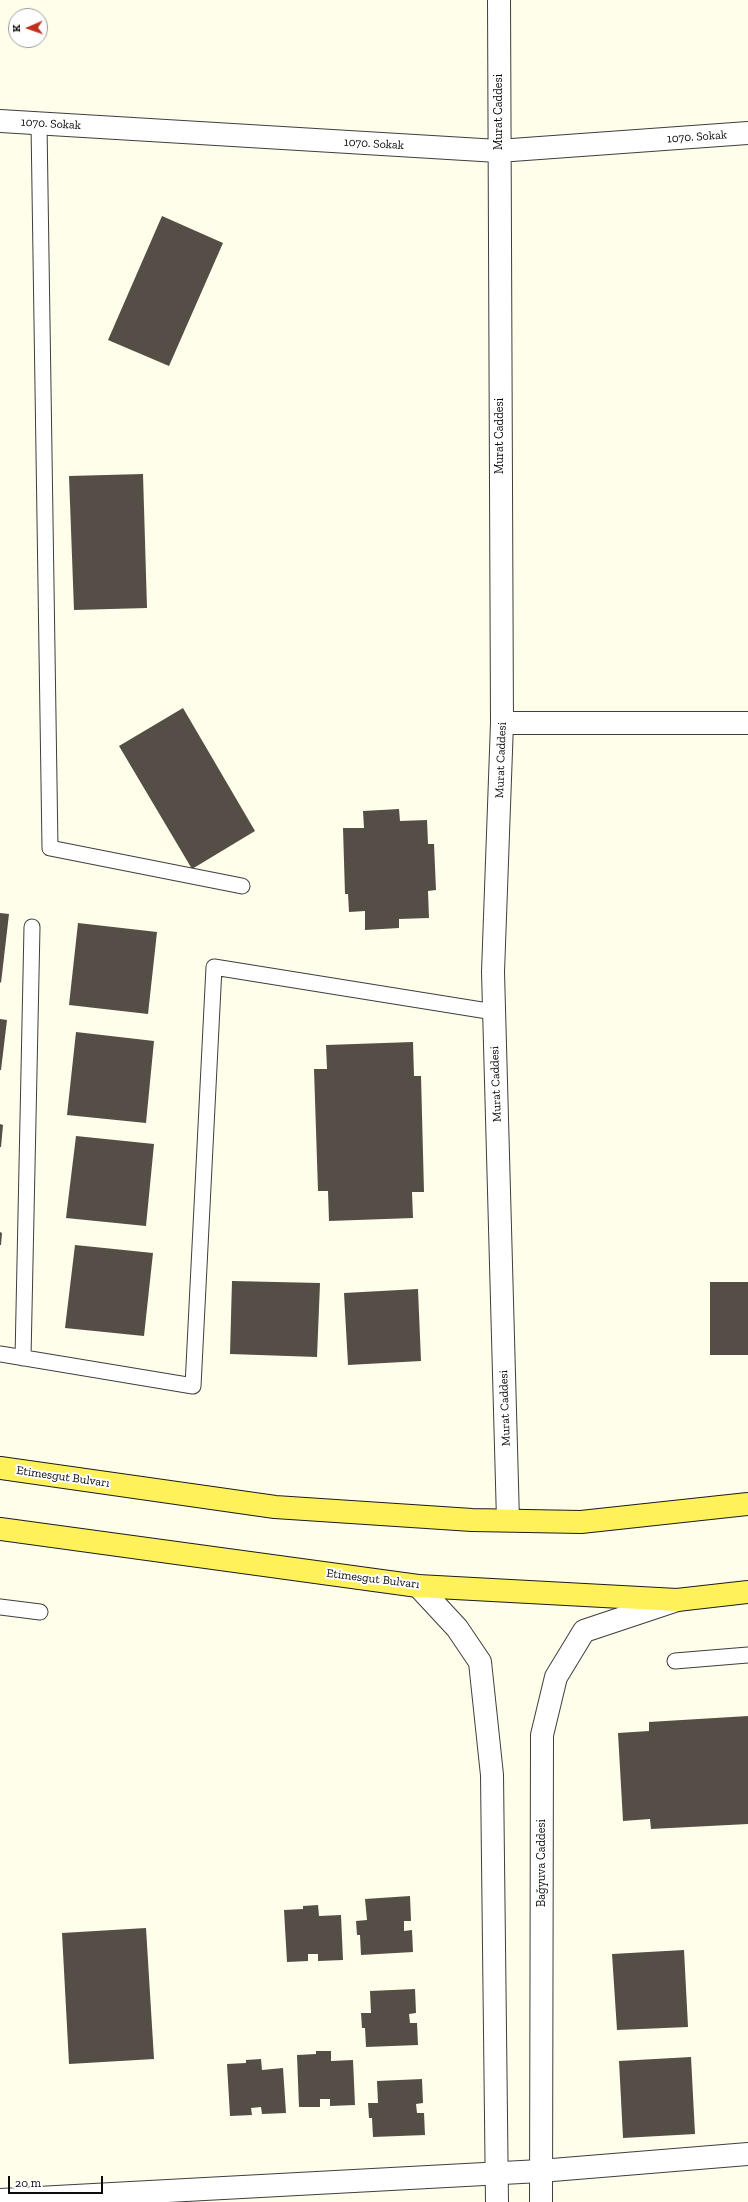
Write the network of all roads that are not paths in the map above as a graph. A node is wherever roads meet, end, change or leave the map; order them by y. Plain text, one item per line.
1 (499, 0) edge
2 (0, 121) edge
3 (39, 124) junction
4 (748, 133) edge
5 (498, 151) junction
6 (502, 723) junction
7 (748, 723) edge
8 (242, 886) dead end
9 (32, 927) dead end
10 (494, 1012) junction
11 (0, 1354) edge
12 (23, 1358) junction
13 (0, 1468) edge
14 (748, 1504) edge
15 (508, 1520) junction
16 (0, 1529) edge
17 (418, 1586) junction
18 (748, 1592) edge
19 (677, 1600) junction
20 (0, 1607) edge
21 (40, 1612) dead end
22 (748, 1655) edge
23 (675, 1661) dead end
24 (748, 2154) edge
25 (540, 2171) junction
26 (497, 2173) junction
27 (134, 2197) edge
28 (0, 2200) edge
29 (497, 2202) edge
30 (541, 2202) edge

1 - 5 street, Murat Caddesi
2 - 3 street, 1070. Sokak
3 - 5 street, 1070. Sokak
3 - 8 lane
4 - 5 street, 1070. Sokak
5 - 6 street, Murat Caddesi
6 - 7 street
6 - 10 street, Murat Caddesi
9 - 12 lane
10 - 12 lane
10 - 15 street, Murat Caddesi
11 - 12 lane
13 - 15 main road, Etimesgut Bulvarı
14 - 15 main road, Etimesgut Bulvarı
16 - 17 main road, Etimesgut Bulvarı
17 - 19 main road, Etimesgut Bulvarı
17 - 26 street
18 - 19 main road, Etimesgut Bulvarı
19 - 25 street, Bağyuva Caddesi
20 - 21 lane
22 - 23 lane
24 - 25 street
25 - 26 street
25 - 30 street, Bağyuva Caddesi
26 - 27 street
26 - 29 street
27 - 28 street

